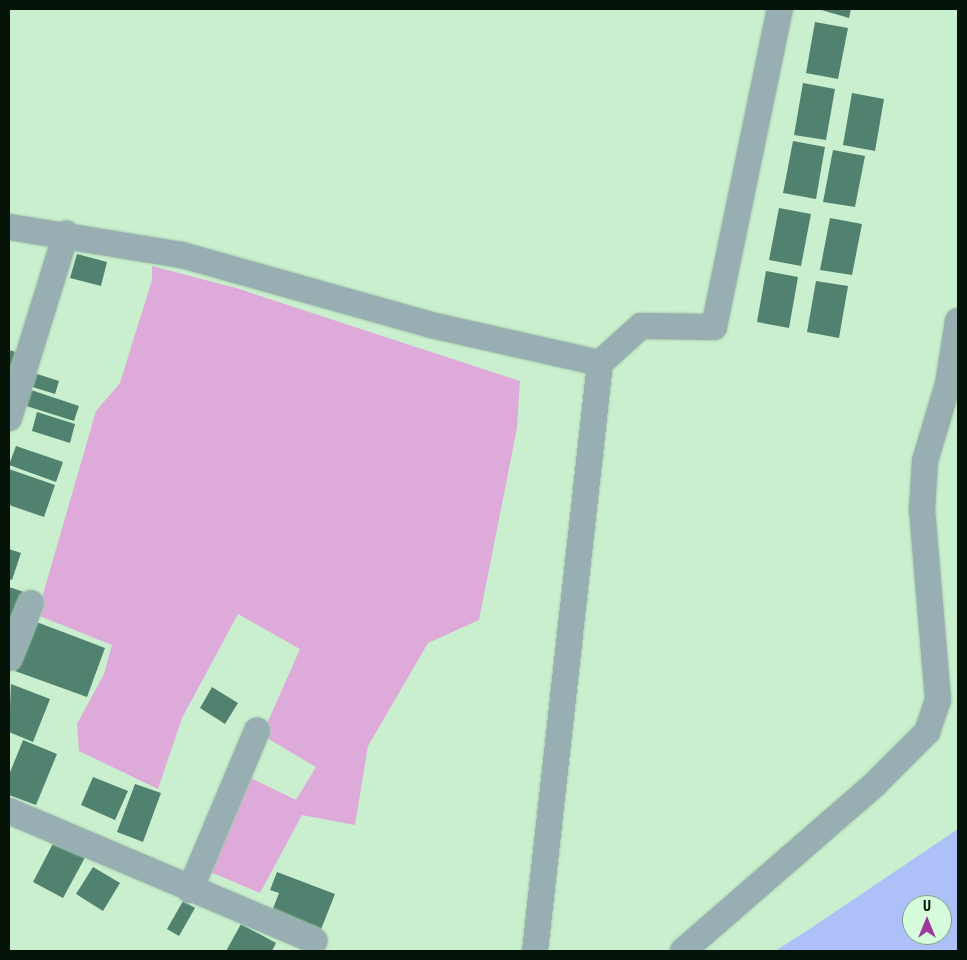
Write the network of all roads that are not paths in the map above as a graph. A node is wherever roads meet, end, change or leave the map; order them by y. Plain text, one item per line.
1 (780, 9) edge
2 (9, 227) edge
3 (66, 234) junction
4 (958, 321) edge
5 (600, 363) junction
6 (9, 418) edge
7 (31, 603) dead end
8 (9, 658) edge
9 (257, 731) dead end
10 (9, 811) edge
11 (190, 890) junction
12 (315, 941) dead end
13 (535, 951) edge
14 (683, 951) edge

1 - 5 street
2 - 3 street
3 - 5 street
3 - 6 street
4 - 14 street
5 - 13 street
7 - 8 street
9 - 11 street
10 - 11 street
11 - 12 street

